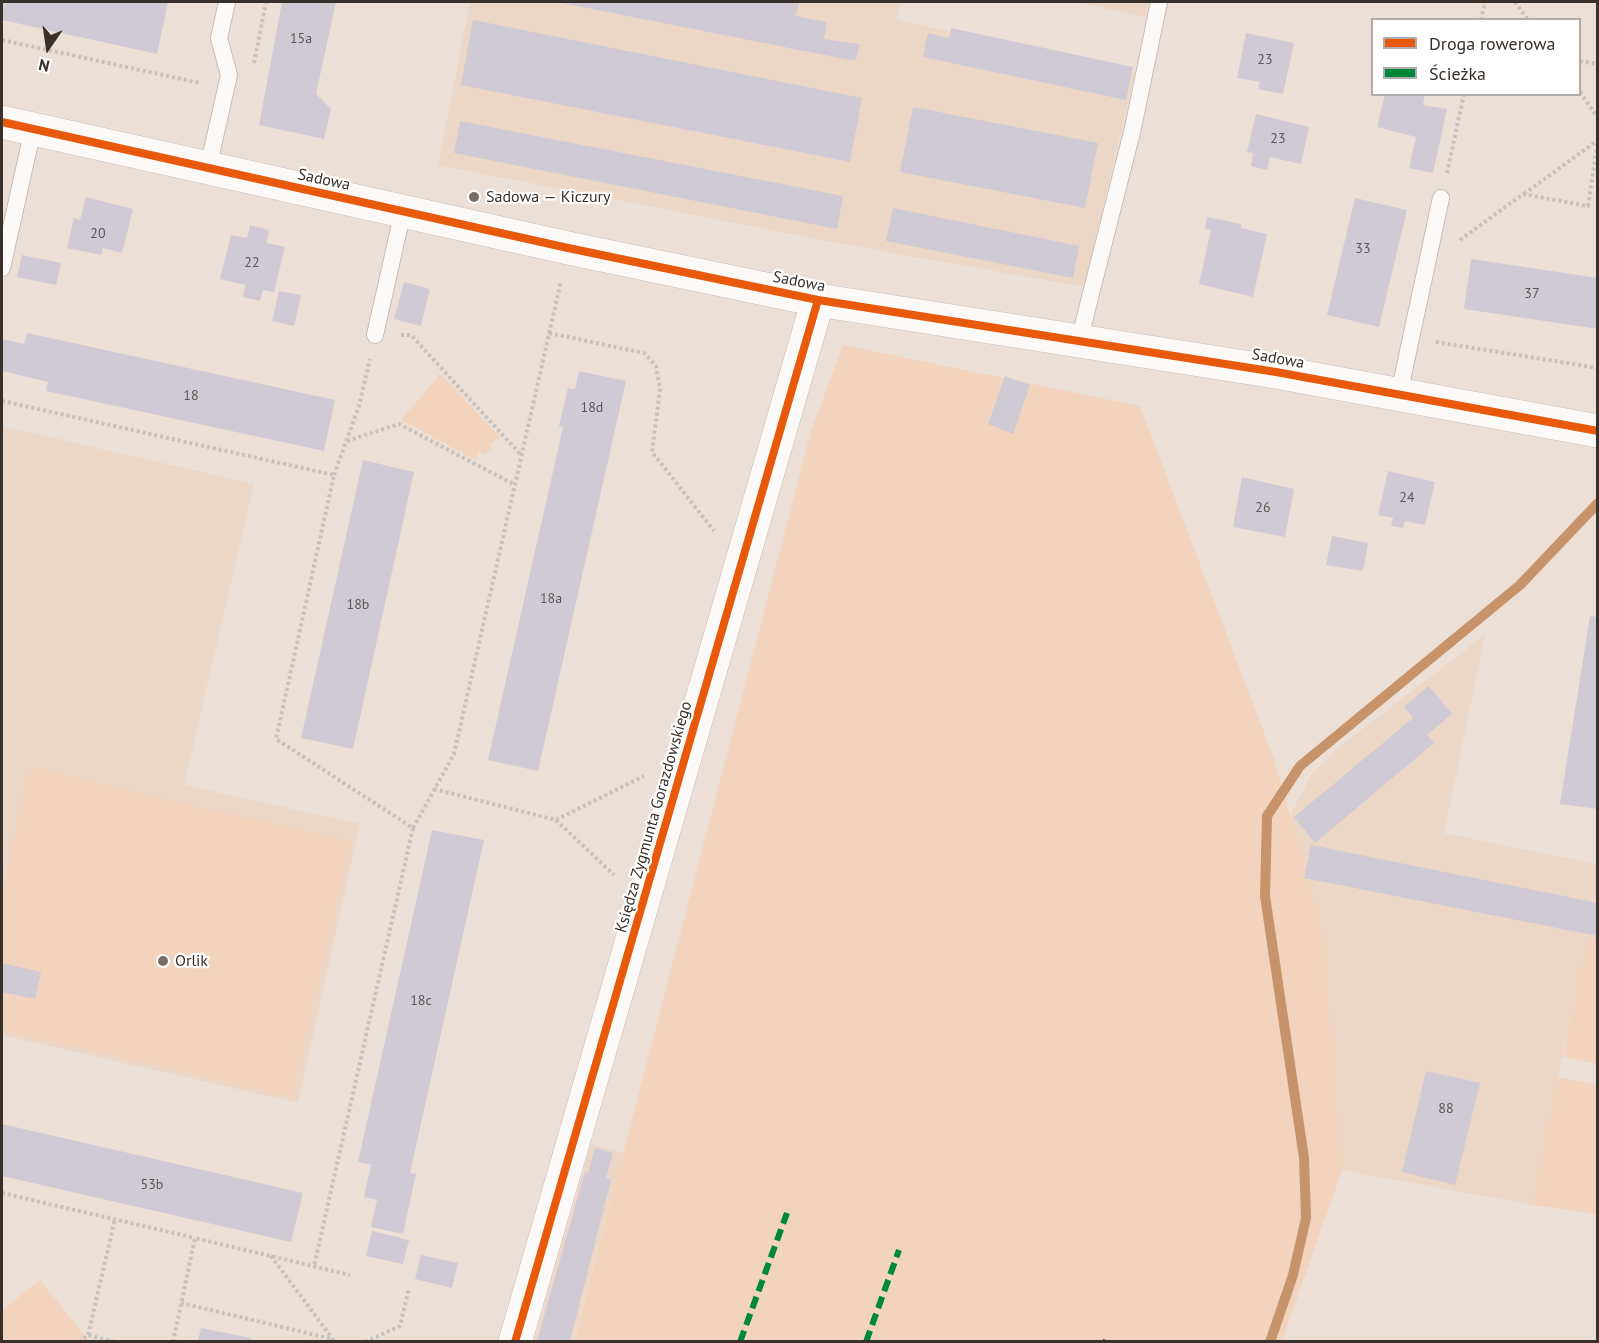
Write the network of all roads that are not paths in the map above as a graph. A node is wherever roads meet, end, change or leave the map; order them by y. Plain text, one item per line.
1 (227, 2) edge
2 (1159, 2) edge
3 (2, 122) edge
4 (33, 129) junction
5 (208, 168) junction
6 (1441, 198) road end
7 (403, 211) junction
8 (2, 268) edge
9 (818, 300) junction
10 (375, 335) road end
11 (1079, 341) junction
12 (1399, 394) junction
13 (1598, 431) edge
14 (515, 1341) edge

1 - 5 lane
2 - 11 lane
3 - 4 street, Sadowa
4 - 5 street, Sadowa
4 - 8 lane
5 - 7 street, Sadowa
6 - 12 lane
7 - 9 street, Sadowa
7 - 10 lane
9 - 11 street, Sadowa
9 - 14 street, Księdza Zygmunta Gorazdowskiego
11 - 12 street, Sadowa
12 - 13 street, Sadowa

